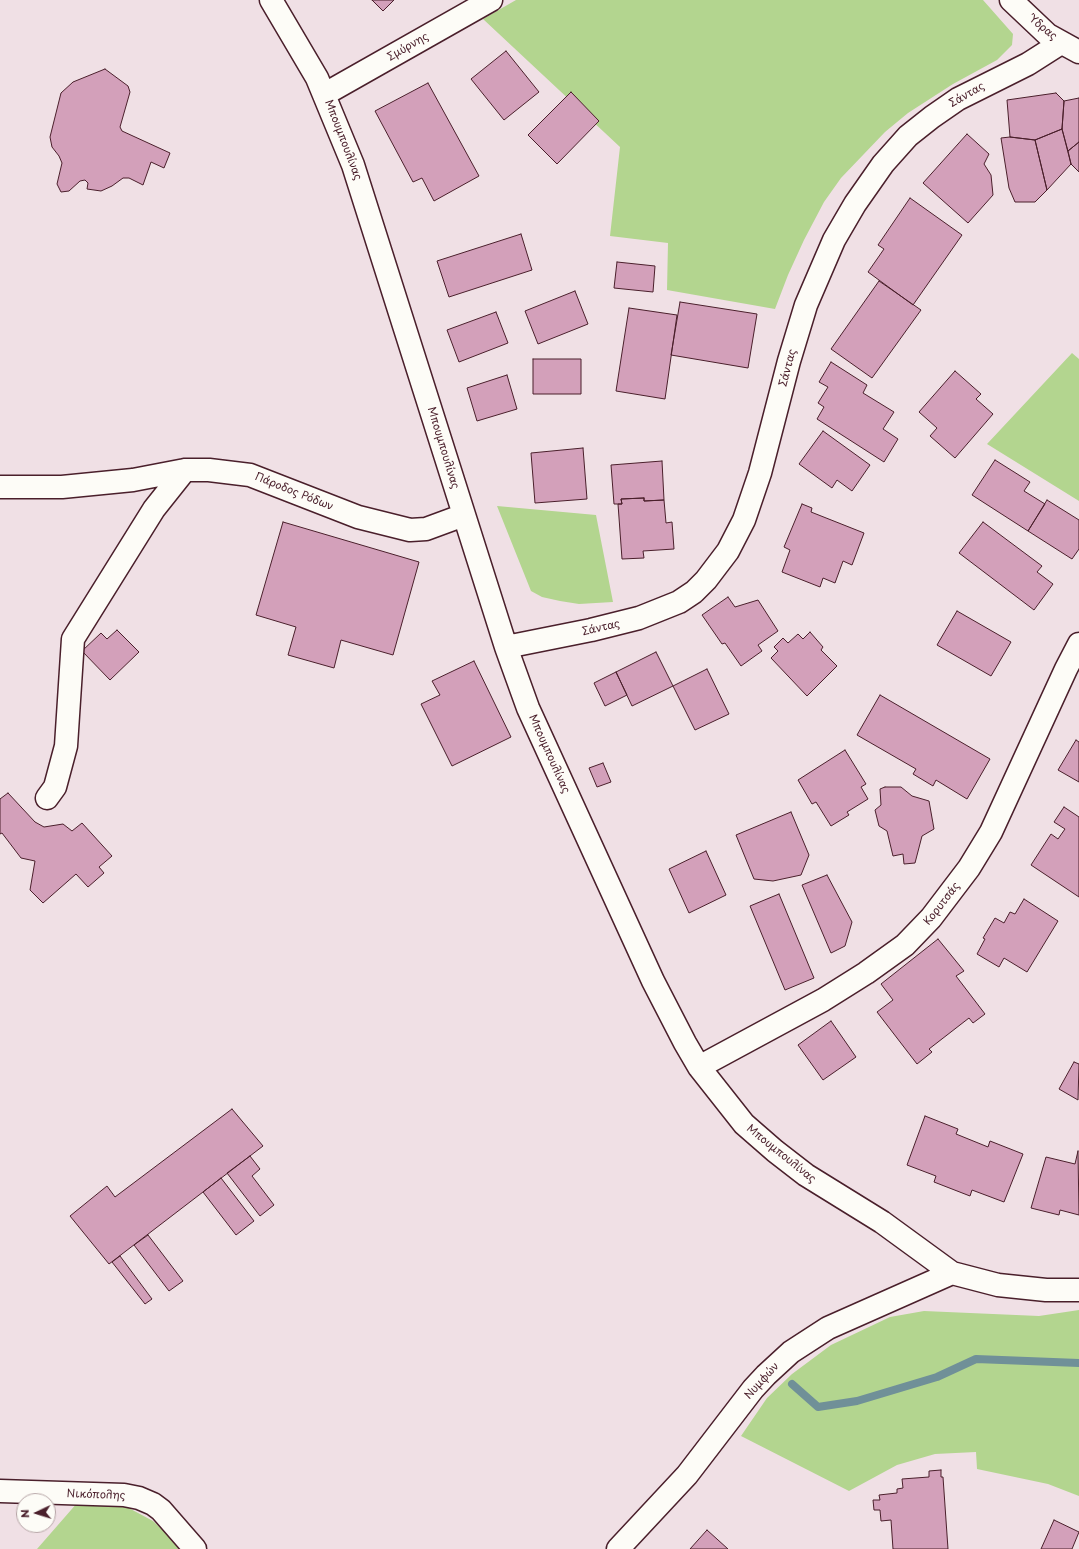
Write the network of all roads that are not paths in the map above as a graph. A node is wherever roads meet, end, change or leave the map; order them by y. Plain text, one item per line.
1 (272, 0) edge
2 (491, 0) edge
3 (1011, 0) edge
4 (1070, 47) edge
5 (325, 94) junction
6 (185, 470) junction
7 (0, 488) edge
8 (464, 515) junction
9 (1079, 644) edge
10 (506, 647) junction
11 (47, 798) dead end
12 (699, 1067) junction
13 (952, 1273) junction
14 (1079, 1290) edge
15 (0, 1491) edge
16 (195, 1549) edge
17 (618, 1549) edge

1 - 5 street, Μπουμπουλίνας
2 - 5 street, Σμύρνης
3 - 4 street, Ύδρας
4 - 10 street, Σάντας
5 - 8 street, Μπουμπουλίνας
6 - 7 street, Πάροδος Ρόδων
6 - 8 street, Πάροδος Ρόδων
6 - 11 street
8 - 10 street, Μπουμπουλίνας
9 - 12 street, Κορυτσάς
10 - 12 street, Μπουμπουλίνας
12 - 13 street, Μπουμπουλίνας
13 - 14 street, Μπουμπουλίνας
13 - 17 street, Νυμφών
15 - 16 street, Νικόπολης

